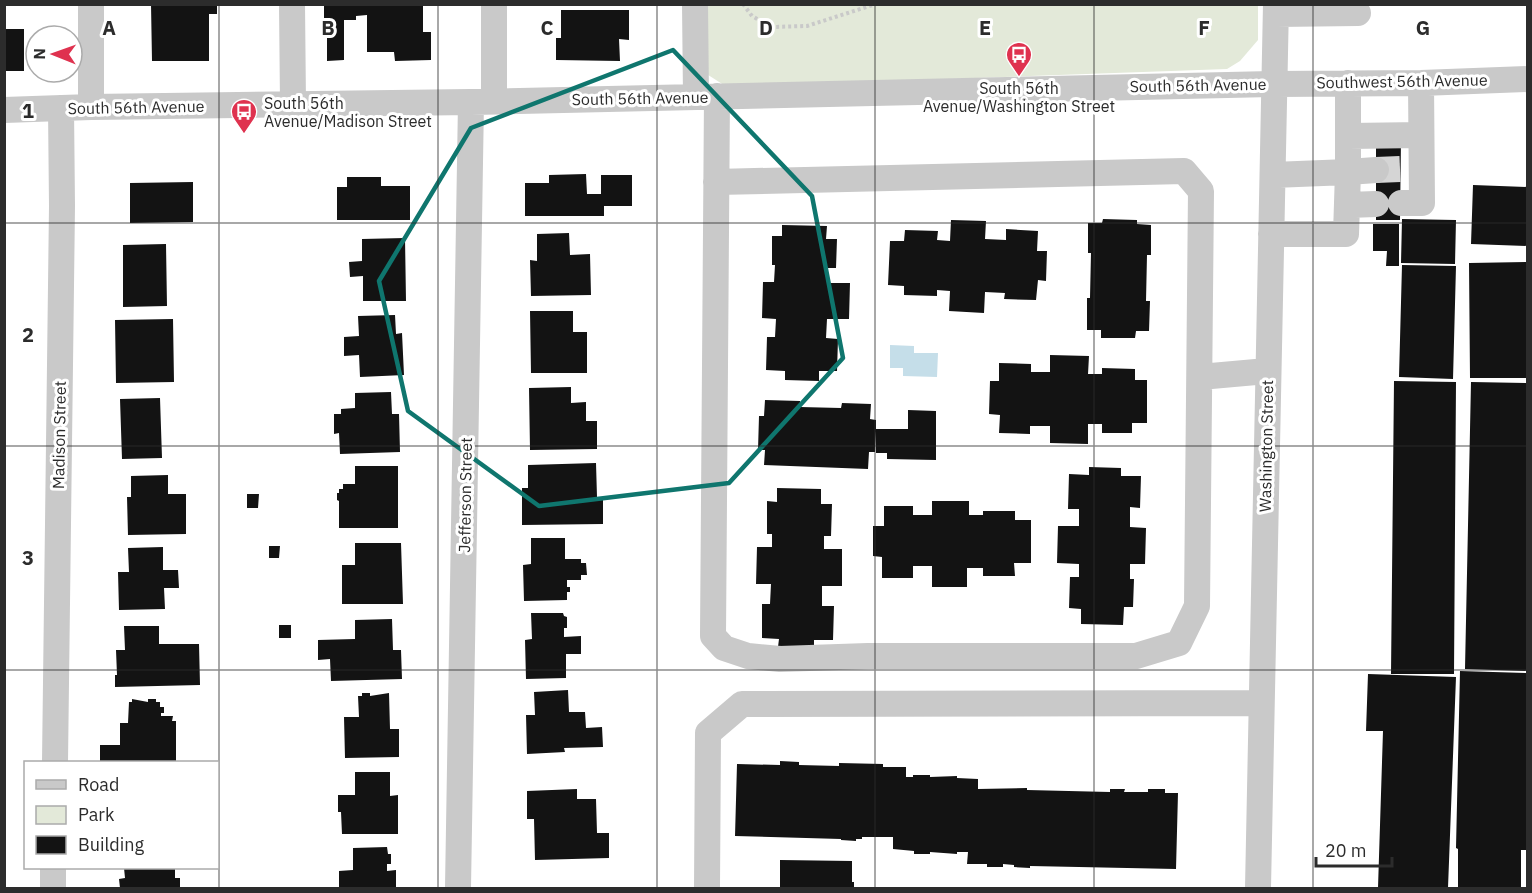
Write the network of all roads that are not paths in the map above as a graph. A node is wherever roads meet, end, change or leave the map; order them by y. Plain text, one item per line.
1 (91, 4) edge
2 (292, 4) edge
3 (494, 4) edge
4 (695, 4) edge
5 (1276, 9) edge
6 (1358, 13) dead end
7 (1527, 79) edge
8 (1348, 83) junction
9 (1421, 83) junction
10 (1276, 84) junction
11 (706, 96) junction
12 (482, 102) junction
13 (293, 104) junction
14 (91, 107) junction
15 (61, 108) junction
16 (4, 110) edge
17 (1421, 135) junction
18 (1349, 136) junction
19 (1399, 169) junction
20 (1348, 172) junction
21 (1273, 175) junction
22 (716, 182) junction
23 (1348, 205) junction
24 (1271, 234) junction
25 (1267, 371) junction
26 (1200, 377) junction
27 (1261, 703) junction
28 (55, 761) edge
29 (53, 869) edge
30 (53, 888) edge
31 (458, 888) edge
32 (707, 888) edge
33 (1258, 888) edge

1 - 14 street
2 - 13 street
3 - 12 street, Jefferson Street
4 - 11 street
5 - 6 street
5 - 10 street, Washington Street
7 - 9 street, Southwest 56th Avenue
8 - 9 street, Southwest 56th Avenue
8 - 10 street, Southwest 56th Avenue
8 - 18 street
9 - 17 street
10 - 11 street, South 56th Avenue
10 - 21 street, Washington Street
11 - 12 street, South 56th Avenue
11 - 22 street
12 - 13 street, South 56th Avenue
12 - 31 street, Jefferson Street
13 - 14 street, South 56th Avenue
14 - 15 street, South 56th Avenue
15 - 16 street, South 56th Avenue
15 - 28 street, Madison Street
17 - 18 street
17 - 19 street
18 - 20 street
19 - 20 street
19 - 23 street
20 - 21 street
20 - 23 street
21 - 24 street, Washington Street
22 - 26 street
22 - 26 street
23 - 24 street
24 - 25 street, Washington Street
25 - 26 street
25 - 27 street, Washington Street
27 - 32 street
27 - 33 street, Washington Street
29 - 30 street

